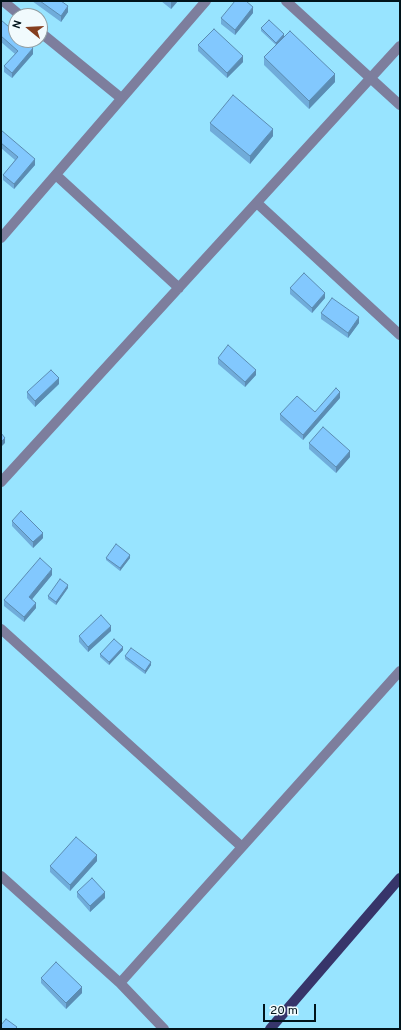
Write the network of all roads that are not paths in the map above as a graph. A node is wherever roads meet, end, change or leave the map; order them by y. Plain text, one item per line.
1 (3, 1) edge
2 (206, 1) edge
3 (286, 1) edge
4 (11, 8) edge
5 (48, 39) edge
6 (400, 46) edge
7 (371, 78) junction
8 (121, 98) junction
9 (400, 105) edge
10 (56, 175) junction
11 (257, 203) junction
12 (1, 238) edge
13 (179, 288) junction
14 (400, 336) edge
15 (1, 482) edge
16 (1, 629) edge
17 (400, 671) edge
18 (242, 847) junction
19 (1, 876) edge
20 (400, 878) edge
21 (120, 983) junction
22 (164, 1029) edge
23 (270, 1029) edge

1 - 4 street
2 - 8 street
3 - 7 street
5 - 8 street
6 - 7 street
7 - 9 street
7 - 11 street
8 - 10 street
10 - 12 street
10 - 13 street
11 - 13 street
11 - 14 street
13 - 15 street
16 - 18 street
17 - 18 street
18 - 21 street
19 - 21 street
20 - 23 main road
21 - 22 street

